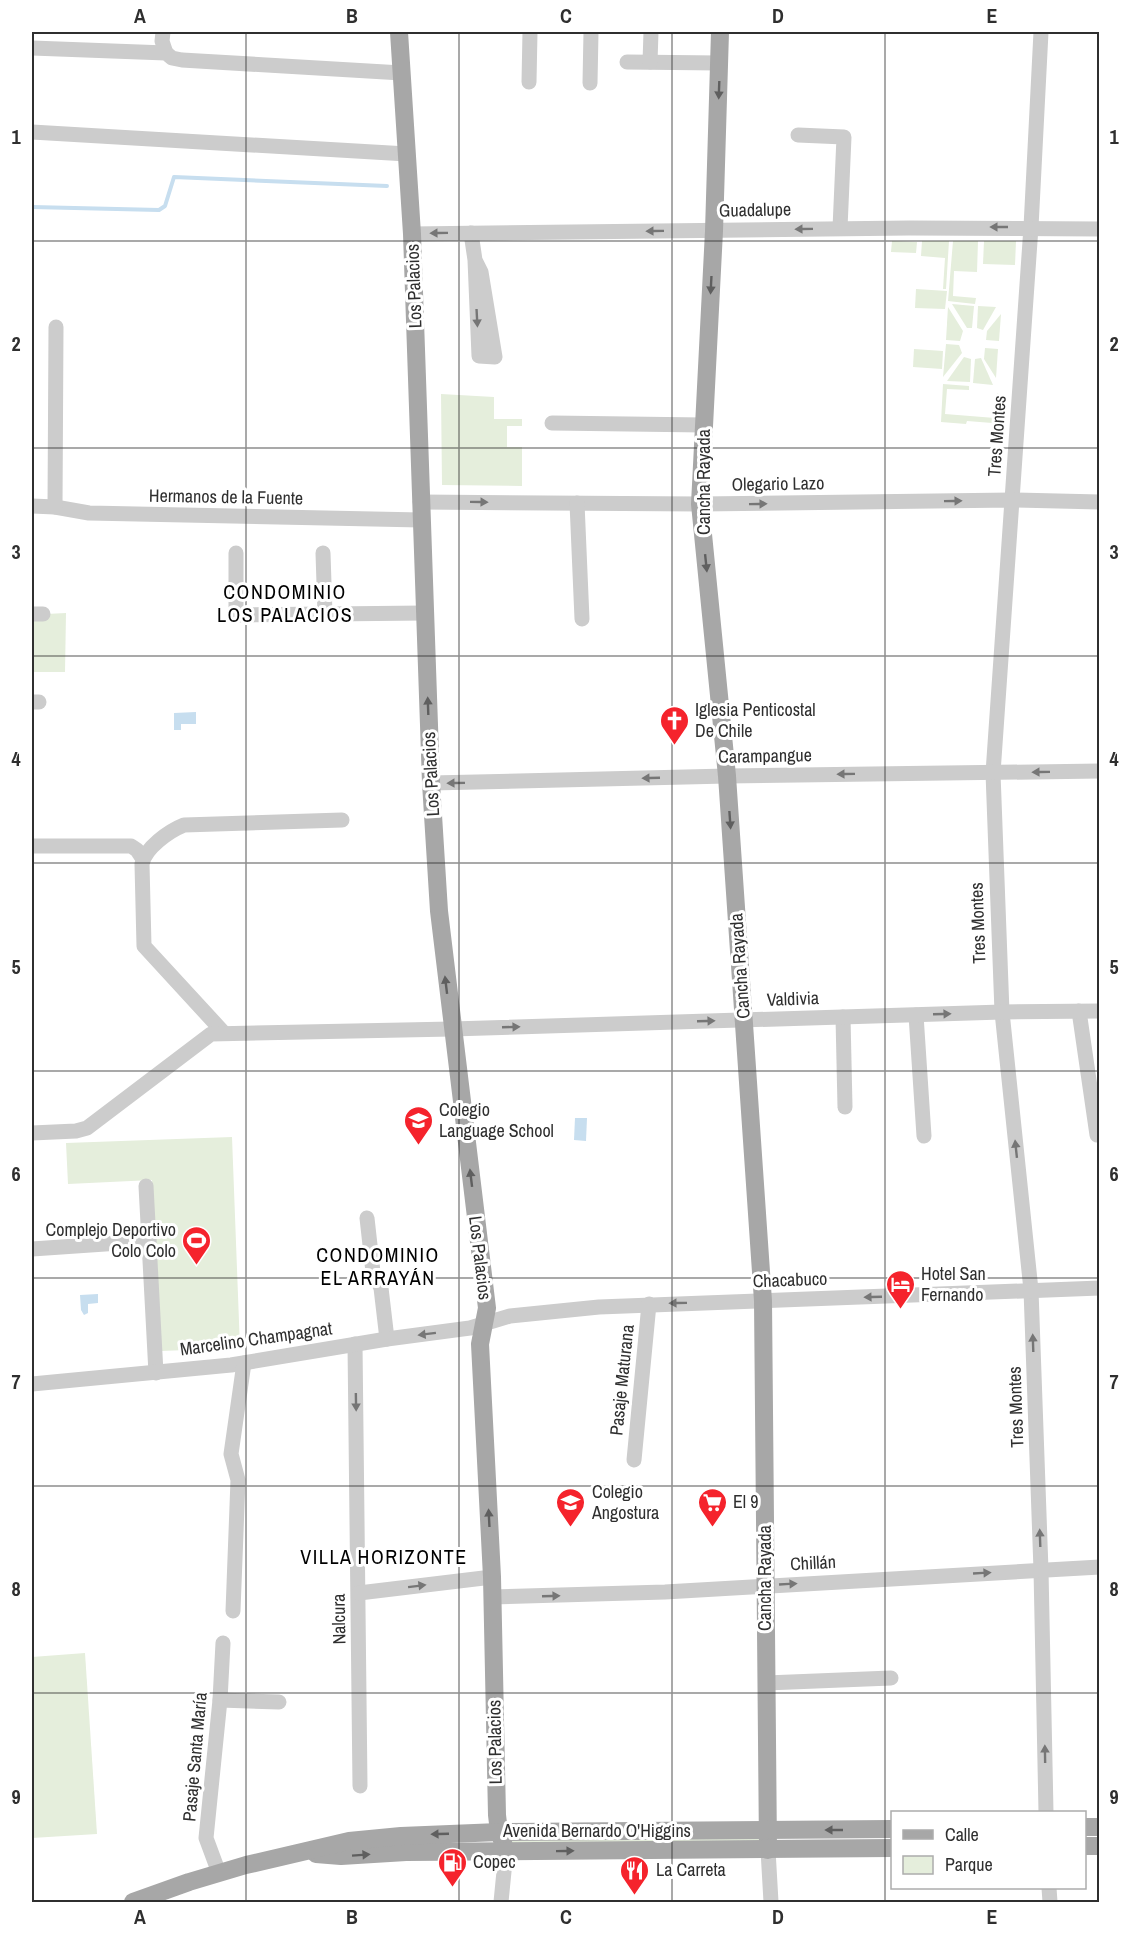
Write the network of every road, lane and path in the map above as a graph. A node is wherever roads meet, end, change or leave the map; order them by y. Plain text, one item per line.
1 (163, 32) edge
2 (399, 32) edge
3 (530, 32) edge
4 (591, 32) edge
5 (651, 32) edge
6 (720, 32) edge
7 (1041, 32) edge
8 (32, 48) edge
9 (166, 53) junction
10 (627, 62) dead end
11 (650, 62) junction
12 (719, 63) junction
13 (402, 73) junction
14 (529, 82) dead end
15 (590, 83) dead end
16 (32, 132) edge
17 (798, 135) dead end
18 (408, 154) junction
19 (1031, 227) junction
20 (840, 228) junction
21 (1100, 229) edge
22 (714, 231) junction
23 (471, 233) junction
24 (412, 234) junction
25 (475, 260) junction
26 (56, 327) dead end
27 (552, 423) dead end
28 (704, 425) junction
29 (1012, 500) junction
30 (420, 502) junction
31 (1100, 502) edge
32 (577, 503) junction
33 (700, 504) junction
34 (32, 506) edge
35 (55, 507) junction
36 (421, 520) junction
37 (236, 552) dead end
38 (324, 553) dead end
39 (425, 613) junction
40 (325, 614) junction
41 (582, 619) dead end
42 (1100, 771) edge
43 (993, 773) junction
44 (727, 776) junction
45 (431, 783) junction
46 (342, 820) dead end
47 (32, 846) edge
48 (143, 859) junction
49 (1079, 1011) junction
50 (1100, 1011) edge
51 (1002, 1012) junction
52 (916, 1015) junction
53 (843, 1017) junction
54 (744, 1020) junction
55 (452, 1029) junction
56 (224, 1033) junction
57 (845, 1107) dead end
58 (32, 1133) edge
59 (1097, 1135) dead end
60 (924, 1136) dead end
61 (146, 1186) dead end
62 (367, 1218) dead end
63 (149, 1241) junction
64 (32, 1249) edge
65 (1100, 1288) edge
66 (1031, 1290) junction
67 (763, 1301) junction
68 (650, 1304) junction
69 (484, 1324) junction
70 (387, 1339) junction
71 (355, 1344) junction
72 (244, 1363) junction
73 (156, 1373) junction
74 (32, 1384) edge
75 (634, 1460) dead end
76 (1100, 1567) edge
77 (1041, 1570) junction
78 (492, 1576) junction
79 (765, 1586) junction
80 (359, 1593) junction
81 (492, 1597) junction
82 (233, 1611) dead end
83 (223, 1643) dead end
84 (891, 1678) dead end
85 (766, 1683) junction
86 (220, 1700) junction
87 (279, 1702) dead end
88 (360, 1786) dead end
89 (1046, 1811) edge
90 (891, 1829) edge
91 (768, 1830) junction
92 (499, 1832) junction
93 (891, 1848) edge
94 (768, 1850) junction
95 (506, 1851) junction
96 (303, 1852) junction
97 (219, 1873) junction
98 (134, 1902) edge
99 (501, 1902) edge
100 (771, 1902) edge

1 - 9 street
2 - 13 main road, Los Palacios
3 - 14 street
4 - 15 street
5 - 11 street
6 - 12 main road, Cancha Rayada
7 - 19 street, Tres Montes
8 - 9 street
9 - 13 street
10 - 11 street
11 - 12 street
12 -> 22 main road, Cancha Rayada
13 - 18 main road, Los Palacios
16 - 18 street
17 - 20 street
18 - 24 main road, Los Palacios
19 -> 20 street, Guadalupe
19 - 21 street, Guadalupe
19 - 29 street, Tres Montes
20 -> 22 street, Guadalupe
22 -> 23 street, Guadalupe
22 -> 28 main road, Cancha Rayada
23 -> 24 street, Guadalupe
23 - 25 street
24 - 30 main road, Los Palacios
25 -> 25 street
26 - 35 street
27 - 28 street
28 - 33 main road, Cancha Rayada
29 - 31 street, Olegario Lazo
33 -> 29 street, Olegario Lazo
29 - 43 street, Tres Montes
30 -> 32 street, Olegario Lazo
30 - 36 main road, Los Palacios
32 - 33 street, Olegario Lazo
32 - 41 street
33 -> 44 main road, Cancha Rayada
34 - 35 street, Hermanos de la Fuente
35 - 36 street, Hermanos de la Fuente
36 - 39 main road, Los Palacios
37 - 40 street
38 - 40 street
39 - 40 street
45 -> 39 main road, Los Palacios
42 -> 43 street, Carampangue
43 -> 44 street, Carampangue
43 - 51 street, Tres Montes
44 -> 45 street, Carampangue
44 -> 54 main road, Cancha Rayada
55 -> 45 main road, Los Palacios
46 - 48 street
47 - 48 street
48 - 56 street
49 - 50 street, Valdivia
49 - 51 street, Valdivia
49 - 59 street
52 -> 51 street, Valdivia
66 -> 51 street, Tres Montes
52 - 53 street, Valdivia
52 - 60 street
53 - 54 street, Valdivia
53 - 57 street
55 -> 54 street, Valdivia
54 - 67 main road, Cancha Rayada
55 - 56 street, Valdivia
69 -> 55 main road, Los Palacios
56 - 58 street
61 - 63 street
62 - 70 street
63 - 64 street
63 - 73 street
65 - 66 street, Chacabuco
66 -> 67 street, Chacabuco
77 -> 66 street, Tres Montes
67 -> 68 street, Chacabuco
67 - 79 main road, Cancha Rayada
68 - 69 street, Chacabuco
68 - 75 street, Pasaje Maturana
69 -> 70 street, Marcelino Champagnat
78 -> 69 main road, Los Palacios
70 - 71 street, Marcelino Champagnat
71 - 72 street, Marcelino Champagnat
71 -> 80 street, Nalcura
72 - 73 street, Marcelino Champagnat
72 - 82 street
73 - 74 street, Marcelino Champagnat
76 - 77 street, Chillán
79 -> 77 street, Chillán
89 -> 77 street, Tres Montes
80 -> 78 street
78 - 81 main road, Los Palacios
81 -> 79 street, Chillán
79 - 85 main road, Cancha Rayada
80 - 88 street, Nalcura
81 - 92 main road, Los Palacios
83 - 86 street, Pasaje Santa María
84 - 85 street
85 - 91 main road, Cancha Rayada
86 - 87 street
86 - 97 street, Pasaje Santa María
90 -> 91 main road, Avenida Bernardo O'Higgins
91 - 92 main road, Avenida Bernardo O'Higgins
91 - 94 main road, Cancha Rayada
92 - 95 main road, Los Palacios
92 -> 96 main road, Avenida Bernardo O'Higgins
93 - 94 main road, Avenida Bernardo O'Higgins
95 -> 94 main road, Avenida Bernardo O'Higgins
94 - 100 street, Cancha Rayada
96 -> 95 main road, Avenida Bernardo O'Higgins
95 - 99 street, Los Palacios
96 - 97 main road, Avenida Bernardo O'Higgins
97 - 98 main road, Avenida Bernardo O'Higgins

